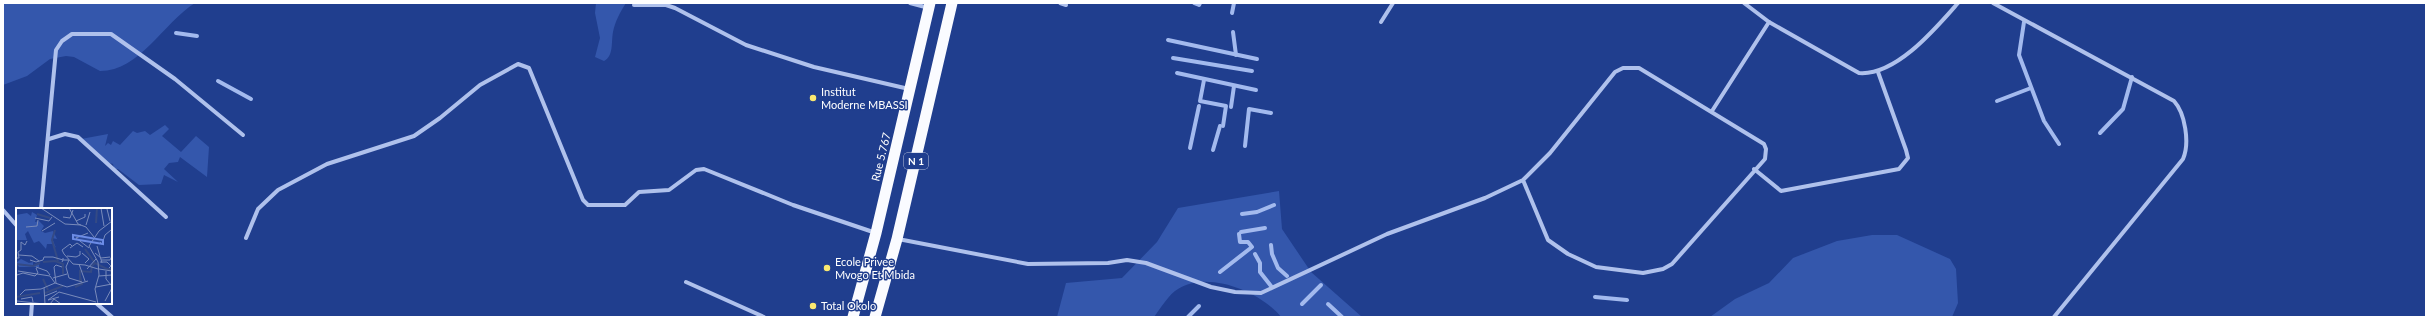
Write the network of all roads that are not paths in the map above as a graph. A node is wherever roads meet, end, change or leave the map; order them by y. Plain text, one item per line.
1 (910, 3) edge
2 (952, 3) edge
3 (1060, 3) edge
4 (1393, 3) edge
5 (1744, 3) edge
6 (1958, 3) edge
7 (1992, 3) edge
8 (634, 5) dead end
9 (930, 5) edge
10 (1066, 5) dead end
11 (1381, 22) dead end
12 (1769, 22) junction
13 (1878, 72) junction
14 (911, 90) junction
15 (1712, 111) junction
16 (243, 135) dead end
17 (49, 139) junction
18 (1754, 169) junction
19 (1523, 180) junction
20 (41, 208) edge
21 (3, 210) edge
22 (166, 217) dead end
23 (16, 225) edge
24 (876, 233) junction
25 (246, 238) dead end
26 (897, 239) junction
27 (686, 282) dead end
28 (32, 304) edge
29 (97, 304) edge
30 (31, 317) edge
31 (112, 317) edge
32 (764, 317) edge
33 (853, 317) edge
34 (875, 317) edge
35 (2054, 317) edge

1 - 9 street
2 - 26 highway, N 1
3 - 10 street
4 - 11 street
5 - 12 street
6 - 13 street
7 - 35 street
8 - 14 street
9 - 14 highway, Rue 5.767
12 - 13 street
12 - 15 street
13 - 18 street
14 - 24 highway, Rue 5.767
15 - 18 street
15 - 19 street
16 - 17 street
17 - 20 street
17 - 22 street
18 - 19 street
19 - 26 street
21 - 23 street
24 - 25 street
24 - 33 highway, Rue 5.767
26 - 34 highway, N 1
27 - 32 street
28 - 30 street
29 - 31 street

